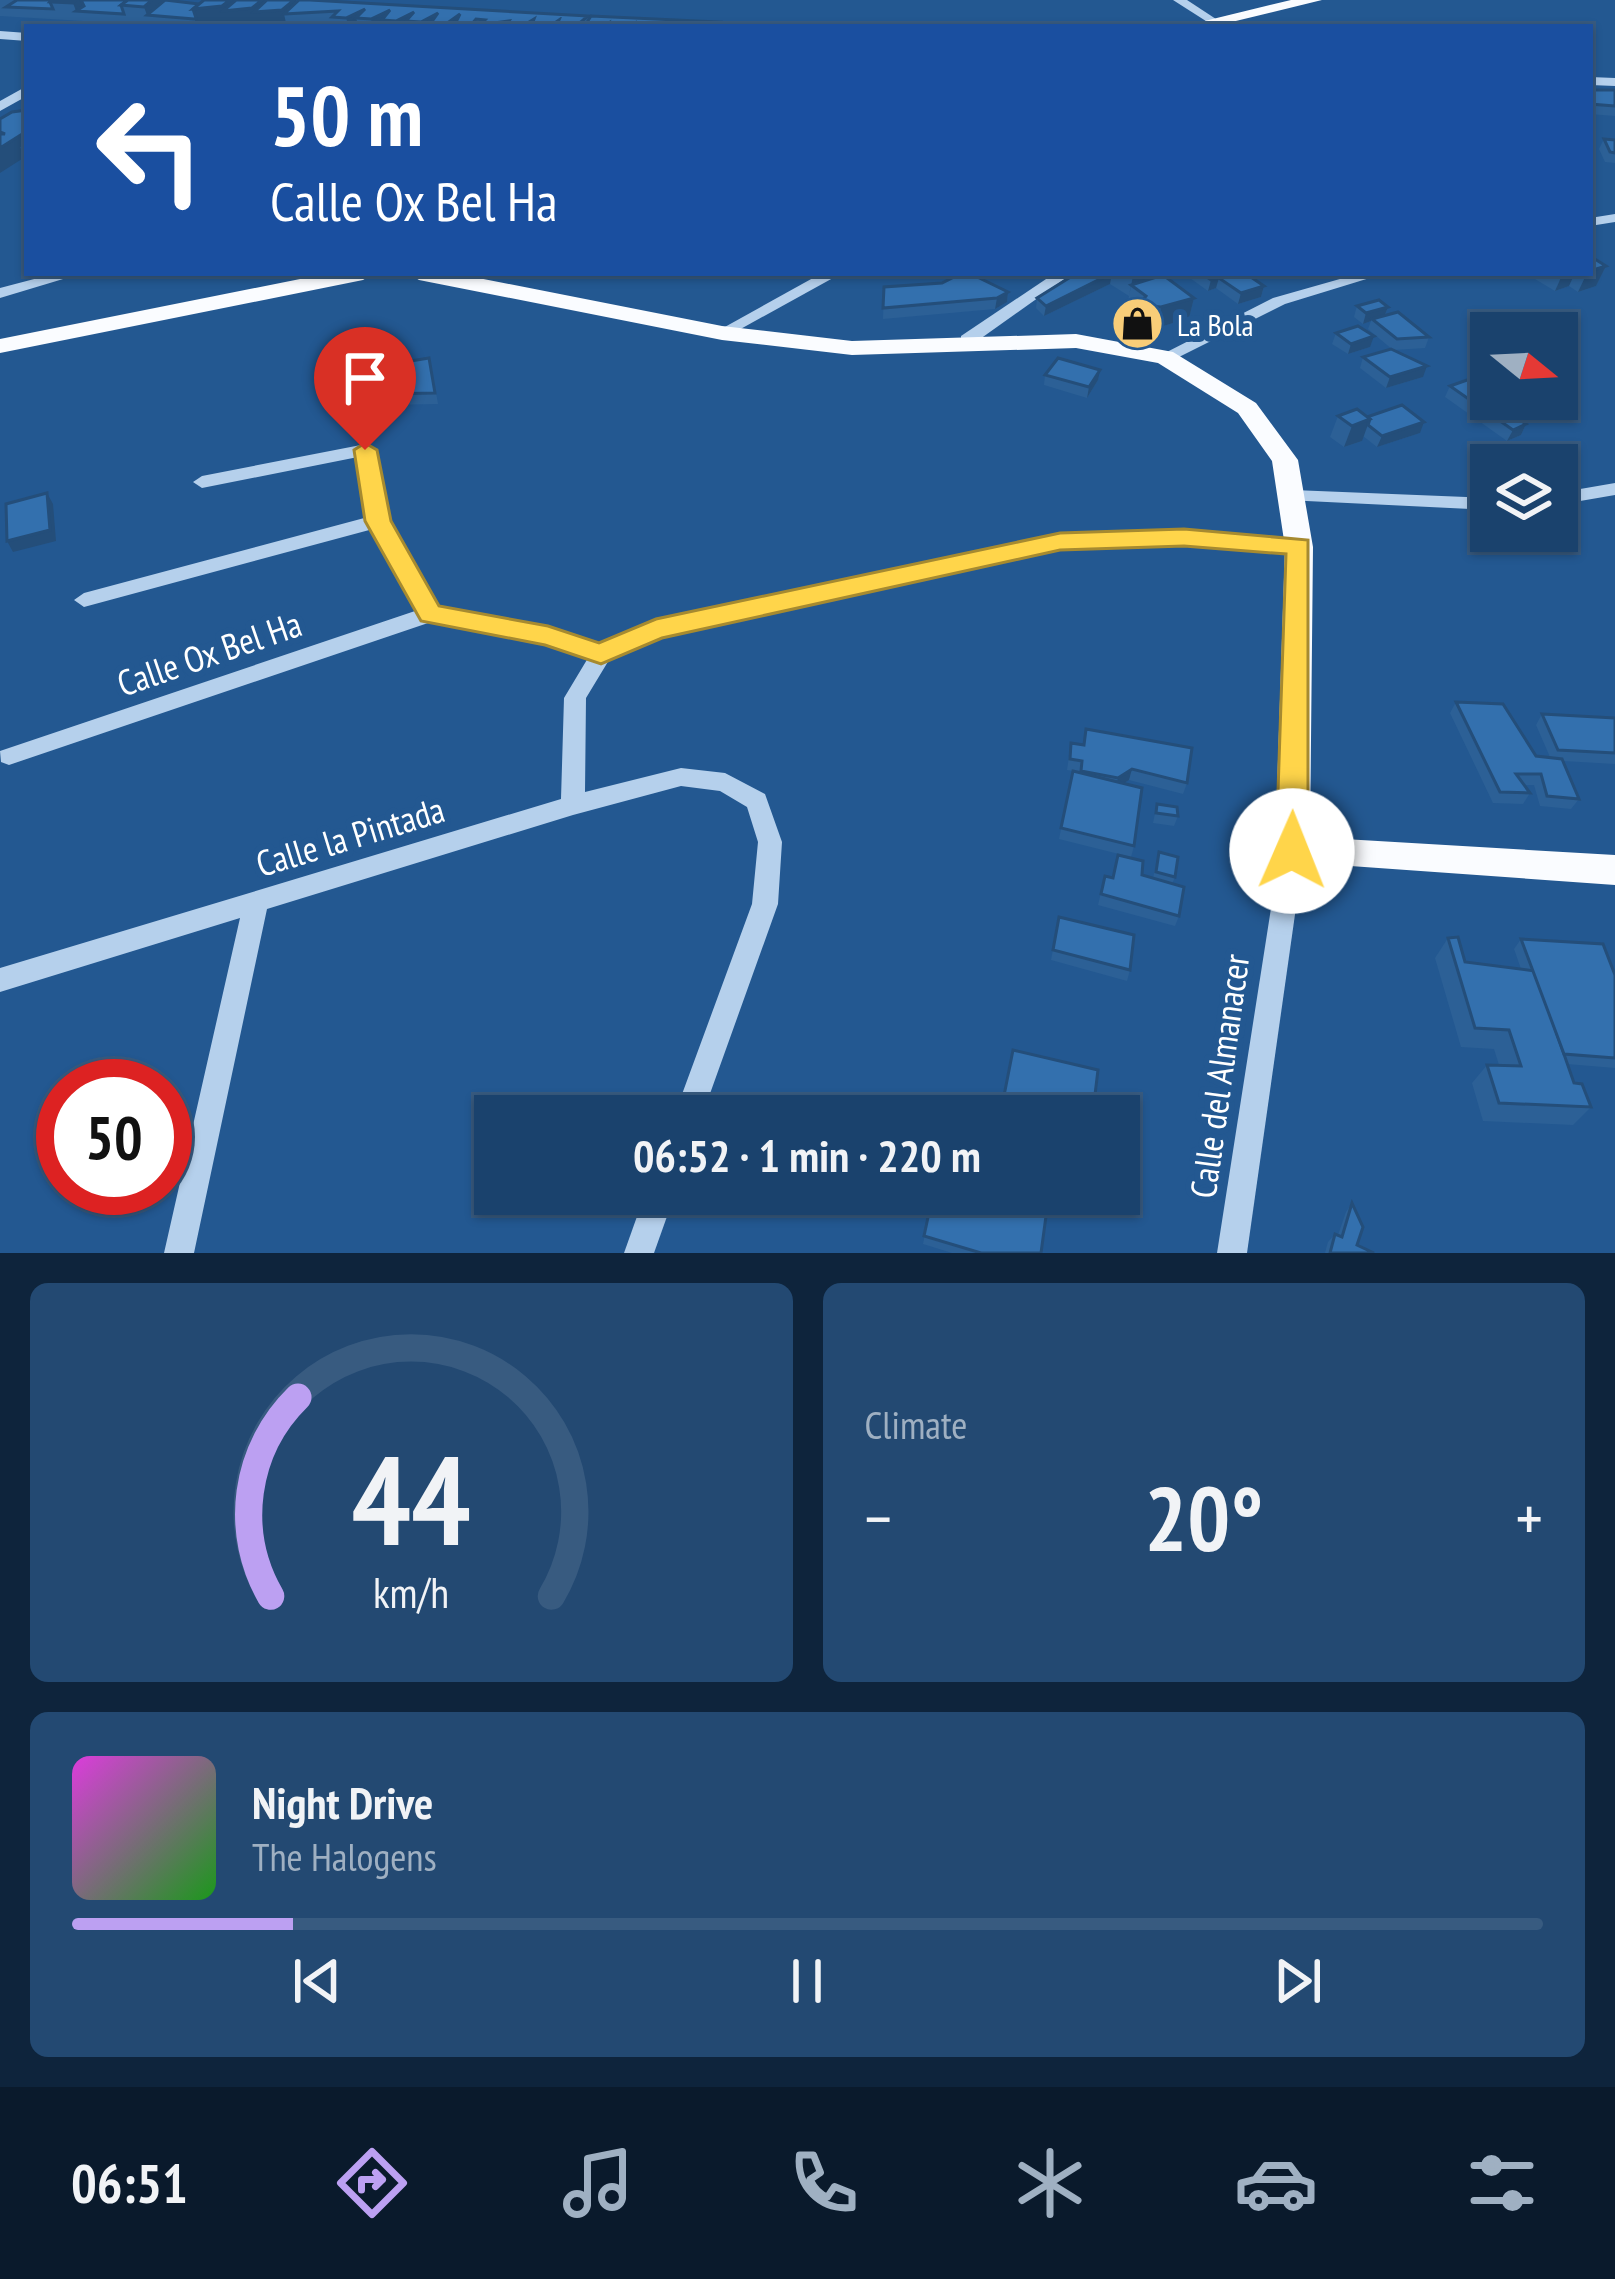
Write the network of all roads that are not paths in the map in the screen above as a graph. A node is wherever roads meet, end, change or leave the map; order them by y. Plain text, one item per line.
1 (1179, 0) edge
2 (1314, 0) edge
3 (1213, 22) junction
4 (1203, 24) edge
5 (64, 276) edge
6 (347, 276) edge
7 (434, 276) edge
8 (828, 276) edge
9 (1061, 276) edge
10 (1368, 276) edge
11 (0, 293) edge
12 (722, 333) junction
13 (967, 340) junction
14 (0, 346) edge
15 (1166, 357) junction
16 (202, 482) dead end
17 (1615, 489) edge
18 (1578, 495) edge
19 (1293, 496) junction
20 (1470, 503) edge
21 (378, 521) junction
22 (1299, 547) junction
23 (83, 600) dead end
24 (430, 614) junction
25 (601, 654) junction
26 (10, 756) dead end
27 (573, 805) junction
28 (1292, 851) junction
29 (1615, 870) edge
30 (256, 902) junction
31 (0, 980) edge
32 (696, 1095) edge
33 (653, 1215) edge
34 (179, 1253) edge
35 (639, 1253) edge
36 (1232, 1253) edge

1 - 3 street
2 - 3 main road
3 - 4 main road
5 - 11 street
6 - 14 main road
7 - 12 main road, Calle del Almanacer
8 - 12 street
9 - 13 street
10 - 15 street
12 - 13 main road, Calle del Almanacer
13 - 15 main road, Calle del Almanacer
15 - 19 main road, Calle del Almanacer
16 - 21 street
17 - 18 street
19 - 20 street
19 - 22 main road, Calle del Almanacer
21 - 23 street
21 - 24 street
22 - 25 street
22 - 28 main road, Calle del Almanacer
24 - 25 street, Calle Ox Bel Ha
24 - 26 street, Calle Ox Bel Ha
25 - 27 street
27 - 30 street, Calle la Pintada
27 - 32 street, Calle la Pintada
28 - 29 main road
28 - 36 street, Calle del Almanacer
30 - 31 street, Calle la Pintada
30 - 34 street
33 - 35 street

